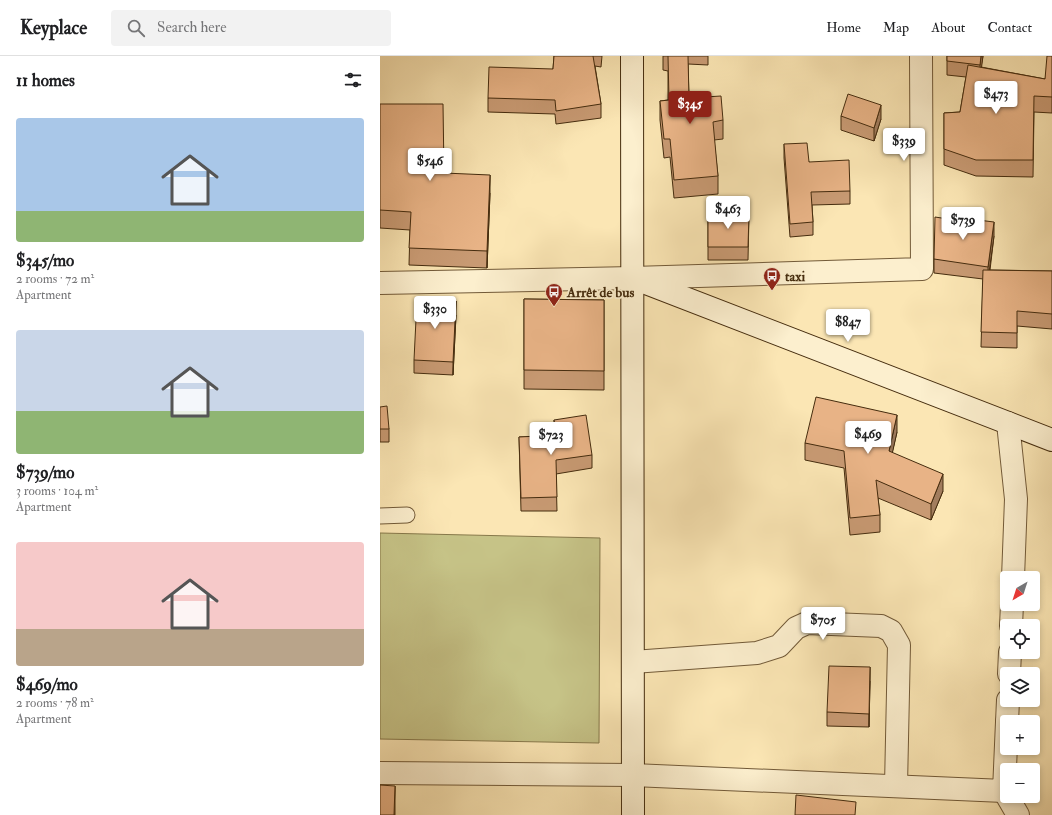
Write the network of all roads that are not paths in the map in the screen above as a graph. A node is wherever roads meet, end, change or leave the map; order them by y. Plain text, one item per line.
1 (632, 56) edge
2 (921, 56) edge
3 (633, 278) junction
4 (380, 283) edge
5 (1008, 423) junction
6 (1052, 440) edge
7 (407, 515) dead end
8 (380, 516) edge
9 (1013, 571) edge
10 (633, 662) junction
11 (380, 774) edge
12 (633, 774) junction
13 (896, 786) junction
14 (1000, 794) edge
15 (1011, 803) edge
16 (633, 815) edge
17 (1018, 815) edge

1 - 3 street
2 - 3 street
3 - 4 street
3 - 5 street
3 - 10 street
5 - 6 street
5 - 9 street
7 - 8 lane
10 - 12 street
10 - 13 street
11 - 12 street
12 - 13 street
12 - 16 street
13 - 14 street
15 - 17 street

